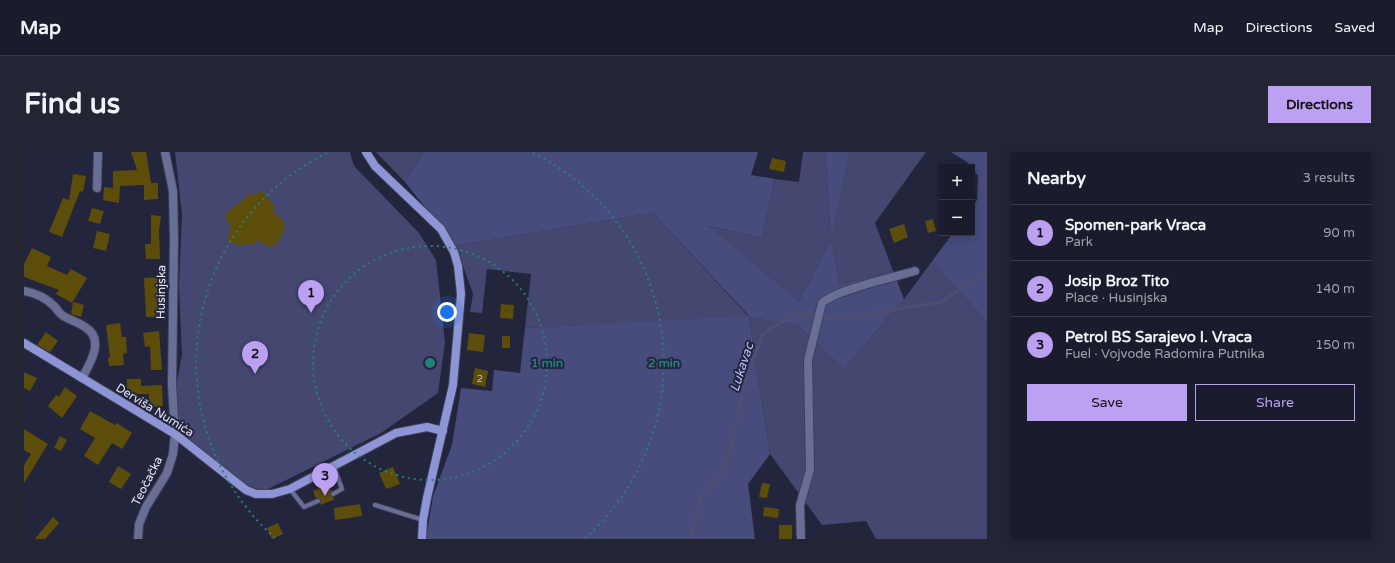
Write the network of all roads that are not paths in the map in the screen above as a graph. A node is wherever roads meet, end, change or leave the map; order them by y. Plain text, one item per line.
1 (98, 152) edge
2 (165, 152) edge
3 (366, 152) edge
4 (97, 188) dead end
5 (915, 271) dead end
6 (24, 291) edge
7 (24, 343) edge
8 (82, 378) junction
9 (443, 431) junction
10 (174, 434) junction
11 (334, 467) junction
12 (290, 489) junction
13 (333, 494) dead end
14 (318, 501) dead end
15 (376, 505) dead end
16 (423, 520) junction
17 (138, 539) edge
18 (422, 539) edge
19 (801, 539) edge

1 - 4 street
2 - 10 street, Husinjska
3 - 9 main road
5 - 19 street
6 - 8 street
7 - 8 main road, Derviša Numića
8 - 10 main road, Derviša Numića
9 - 11 main road, Derviša Numića
9 - 16 main road
10 - 12 main road, Derviša Numića
10 - 17 street, Teočačka
11 - 12 main road, Derviša Numića
11 - 13 lane
12 - 14 lane
15 - 16 lane
16 - 18 main road

